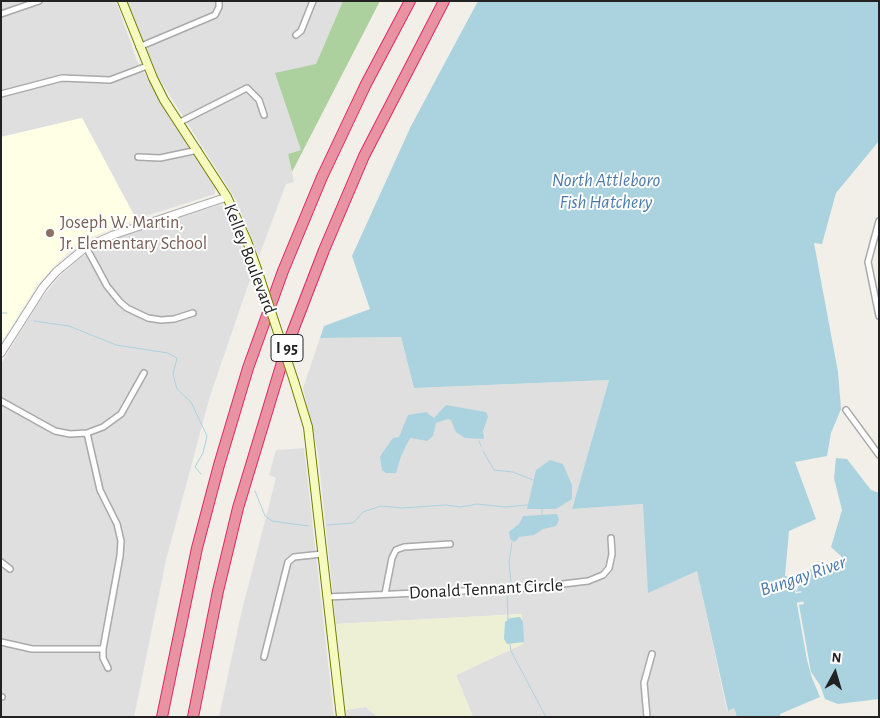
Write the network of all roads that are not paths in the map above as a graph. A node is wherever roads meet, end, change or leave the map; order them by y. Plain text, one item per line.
1 (39, 1) edge
2 (122, 1) edge
3 (219, 1) edge
4 (313, 1) edge
5 (403, 1) edge
6 (410, 1) edge
7 (444, 1) edge
8 (1, 14) edge
9 (296, 35) dead end
10 (138, 47) junction
11 (147, 66) junction
12 (366, 84) junction
13 (1, 94) edge
14 (264, 115) dead end
15 (180, 122) junction
16 (198, 150) junction
17 (138, 157) dead end
18 (226, 197) junction
19 (879, 221) edge
20 (86, 246) junction
21 (193, 313) dead end
22 (879, 316) edge
23 (1, 354) edge
24 (144, 373) dead end
25 (1, 401) edge
26 (846, 410) dead end
27 (87, 433) junction
28 (879, 455) edge
29 (611, 538) dead end
30 (450, 544) dead end
31 (322, 554) junction
32 (1, 562) edge
33 (10, 569) dead end
34 (385, 594) junction
35 (327, 597) junction
36 (1, 642) edge
37 (103, 649) junction
38 (652, 654) dead end
39 (264, 656) dead end
40 (108, 668) dead end
41 (162, 717) edge
42 (193, 717) edge
43 (341, 717) edge
44 (647, 717) edge

1 - 8 street
2 - 10 main road, Kelley Boulevard
3 - 10 street
4 - 9 street
5 - 12 highway
6 - 12 highway, I 95
7 - 42 highway, I 95
10 - 11 main road, Kelley Boulevard
11 - 13 street
11 - 15 main road, Kelley Boulevard
12 - 41 highway, I 95
14 - 15 street
15 - 16 main road, Kelley Boulevard
16 - 17 street
16 - 18 main road, Kelley Boulevard
18 - 20 street
18 - 31 main road, Kelley Boulevard, bridge
19 - 22 street
20 - 21 street
20 - 23 street
24 - 27 street
25 - 27 street
26 - 28 street
27 - 37 street
29 - 34 street, Donald Tennant Circle
30 - 34 street
31 - 35 main road, Kelley Boulevard
31 - 39 street
32 - 33 street
34 - 35 street, Donald Tennant Circle
35 - 43 main road, Kelley Boulevard
36 - 37 street
37 - 40 street
38 - 44 street

